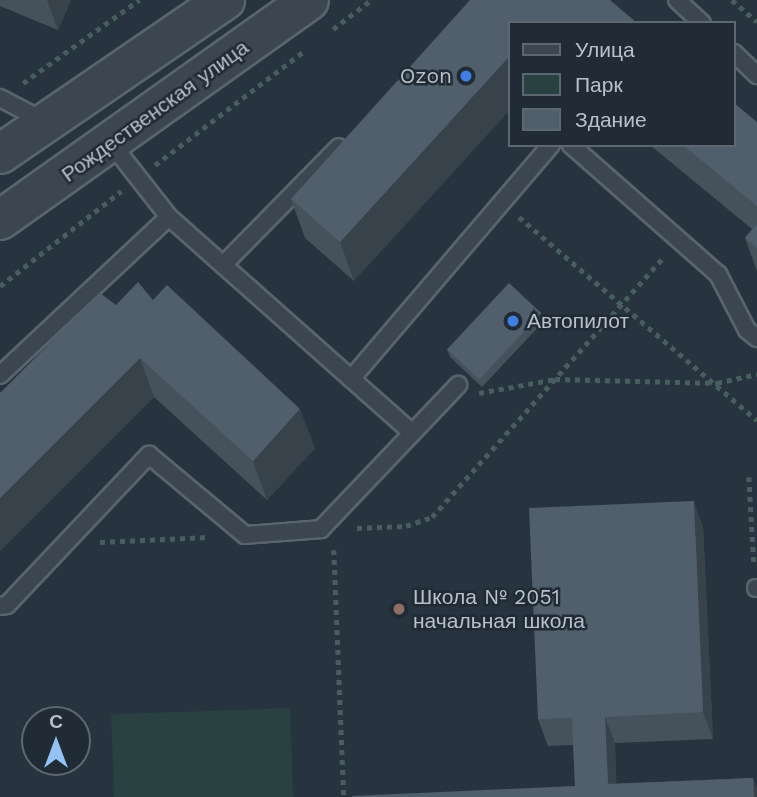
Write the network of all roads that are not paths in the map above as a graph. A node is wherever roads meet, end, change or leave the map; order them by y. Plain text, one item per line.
1 (225, 0) edge
2 (309, 0) edge
3 (677, 0) edge
4 (700, 21) edge
5 (736, 55) edge
6 (757, 75) edge
7 (1, 98) edge
8 (46, 122) junction
9 (348, 137) edge
10 (111, 143) junction
11 (549, 147) edge
12 (572, 147) edge
13 (0, 153) edge
14 (169, 217) junction
15 (0, 220) edge
16 (223, 265) junction
17 (757, 338) edge
18 (0, 375) edge
19 (351, 379) junction
20 (458, 385) road end
21 (412, 433) junction
22 (0, 606) edge

1 - 8 street
2 - 10 street, Рождественская улица
3 - 4 lane
5 - 6 lane
7 - 8 lane
8 - 13 street
9 - 16 lane
10 - 14 lane
10 - 15 street, Рождественская улица
11 - 19 lane
12 - 17 lane
14 - 16 lane
14 - 18 lane
16 - 19 lane
19 - 21 lane
20 - 21 lane
21 - 22 lane

